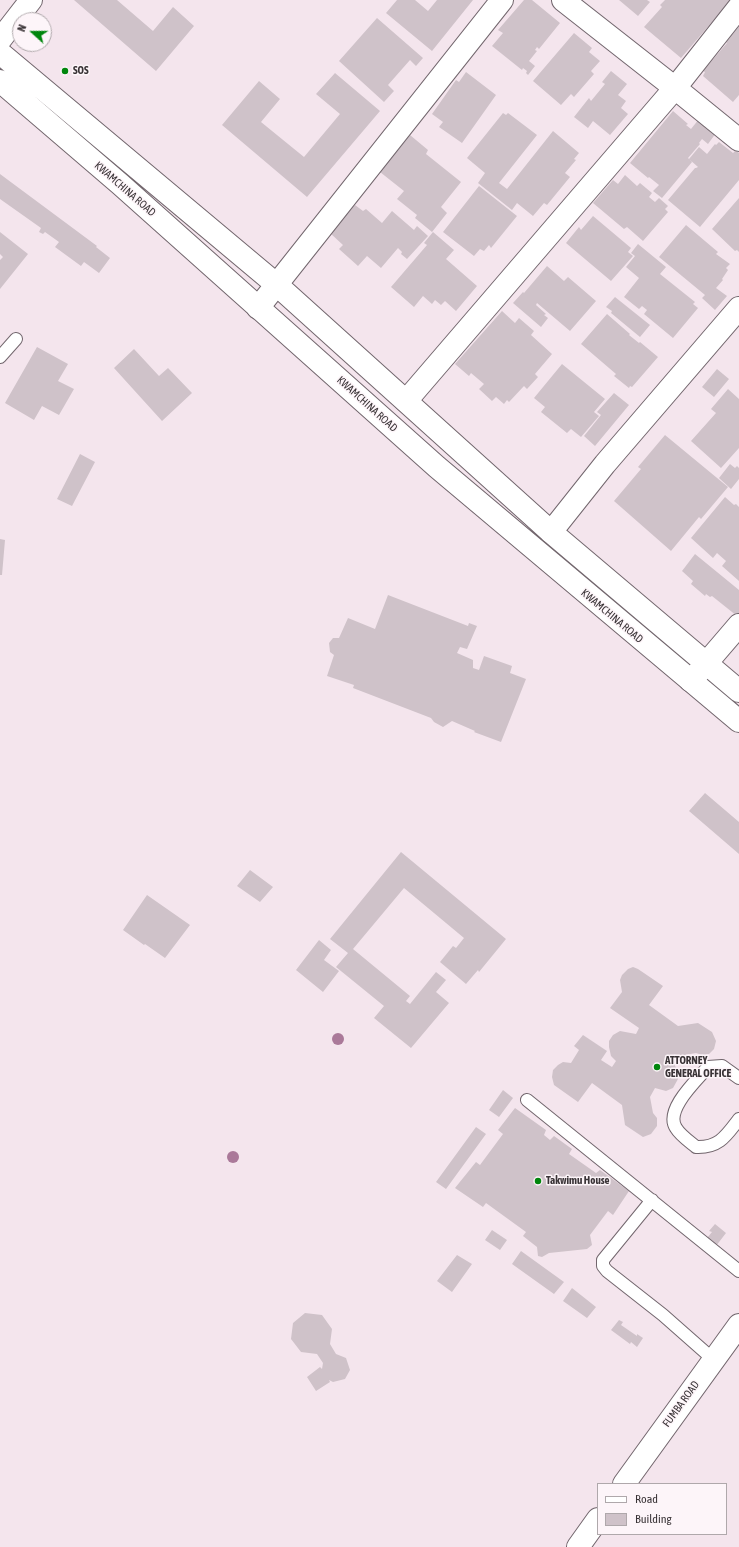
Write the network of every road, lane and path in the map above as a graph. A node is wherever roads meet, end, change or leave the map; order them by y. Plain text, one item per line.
1 (31, 0) edge
2 (502, 0) edge
3 (563, 0) edge
4 (739, 7) edge
5 (0, 40) edge
6 (0, 53) edge
7 (0, 81) edge
8 (675, 88) junction
9 (739, 140) edge
10 (277, 285) junction
11 (258, 308) junction
12 (739, 308) edge
13 (16, 339) dead end
14 (0, 357) edge
15 (406, 401) junction
16 (551, 532) junction
17 (739, 625) edge
18 (706, 664) junction
19 (691, 681) junction
20 (739, 691) edge
21 (739, 721) edge
22 (739, 1078) edge
23 (527, 1100) dead end
24 (739, 1119) edge
25 (652, 1200) junction
26 (739, 1271) edge
27 (739, 1325) edge
28 (714, 1360) junction
29 (625, 1483) edge
30 (597, 1520) edge
31 (578, 1547) edge

1 - 5 main road
2 - 10 main road
3 - 8 main road
4 - 8 main road
6 - 10 main road
7 - 11 main road, KWAMCHINA ROAD
8 - 9 main road
8 - 15 main road
10 - 11 main road
10 - 15 main road
11 - 19 main road, KWAMCHINA ROAD
12 - 16 main road
13 - 14 lane
15 - 16 main road
16 - 18 main road
17 - 18 main road
18 - 19 main road
18 - 20 main road
19 - 21 main road, KWAMCHINA ROAD
22 - 24 lane
23 - 25 lane
25 - 26 lane
25 - 28 lane
27 - 28 main road, FUMBA ROAD
28 - 29 main road, FUMBA ROAD
30 - 31 main road

